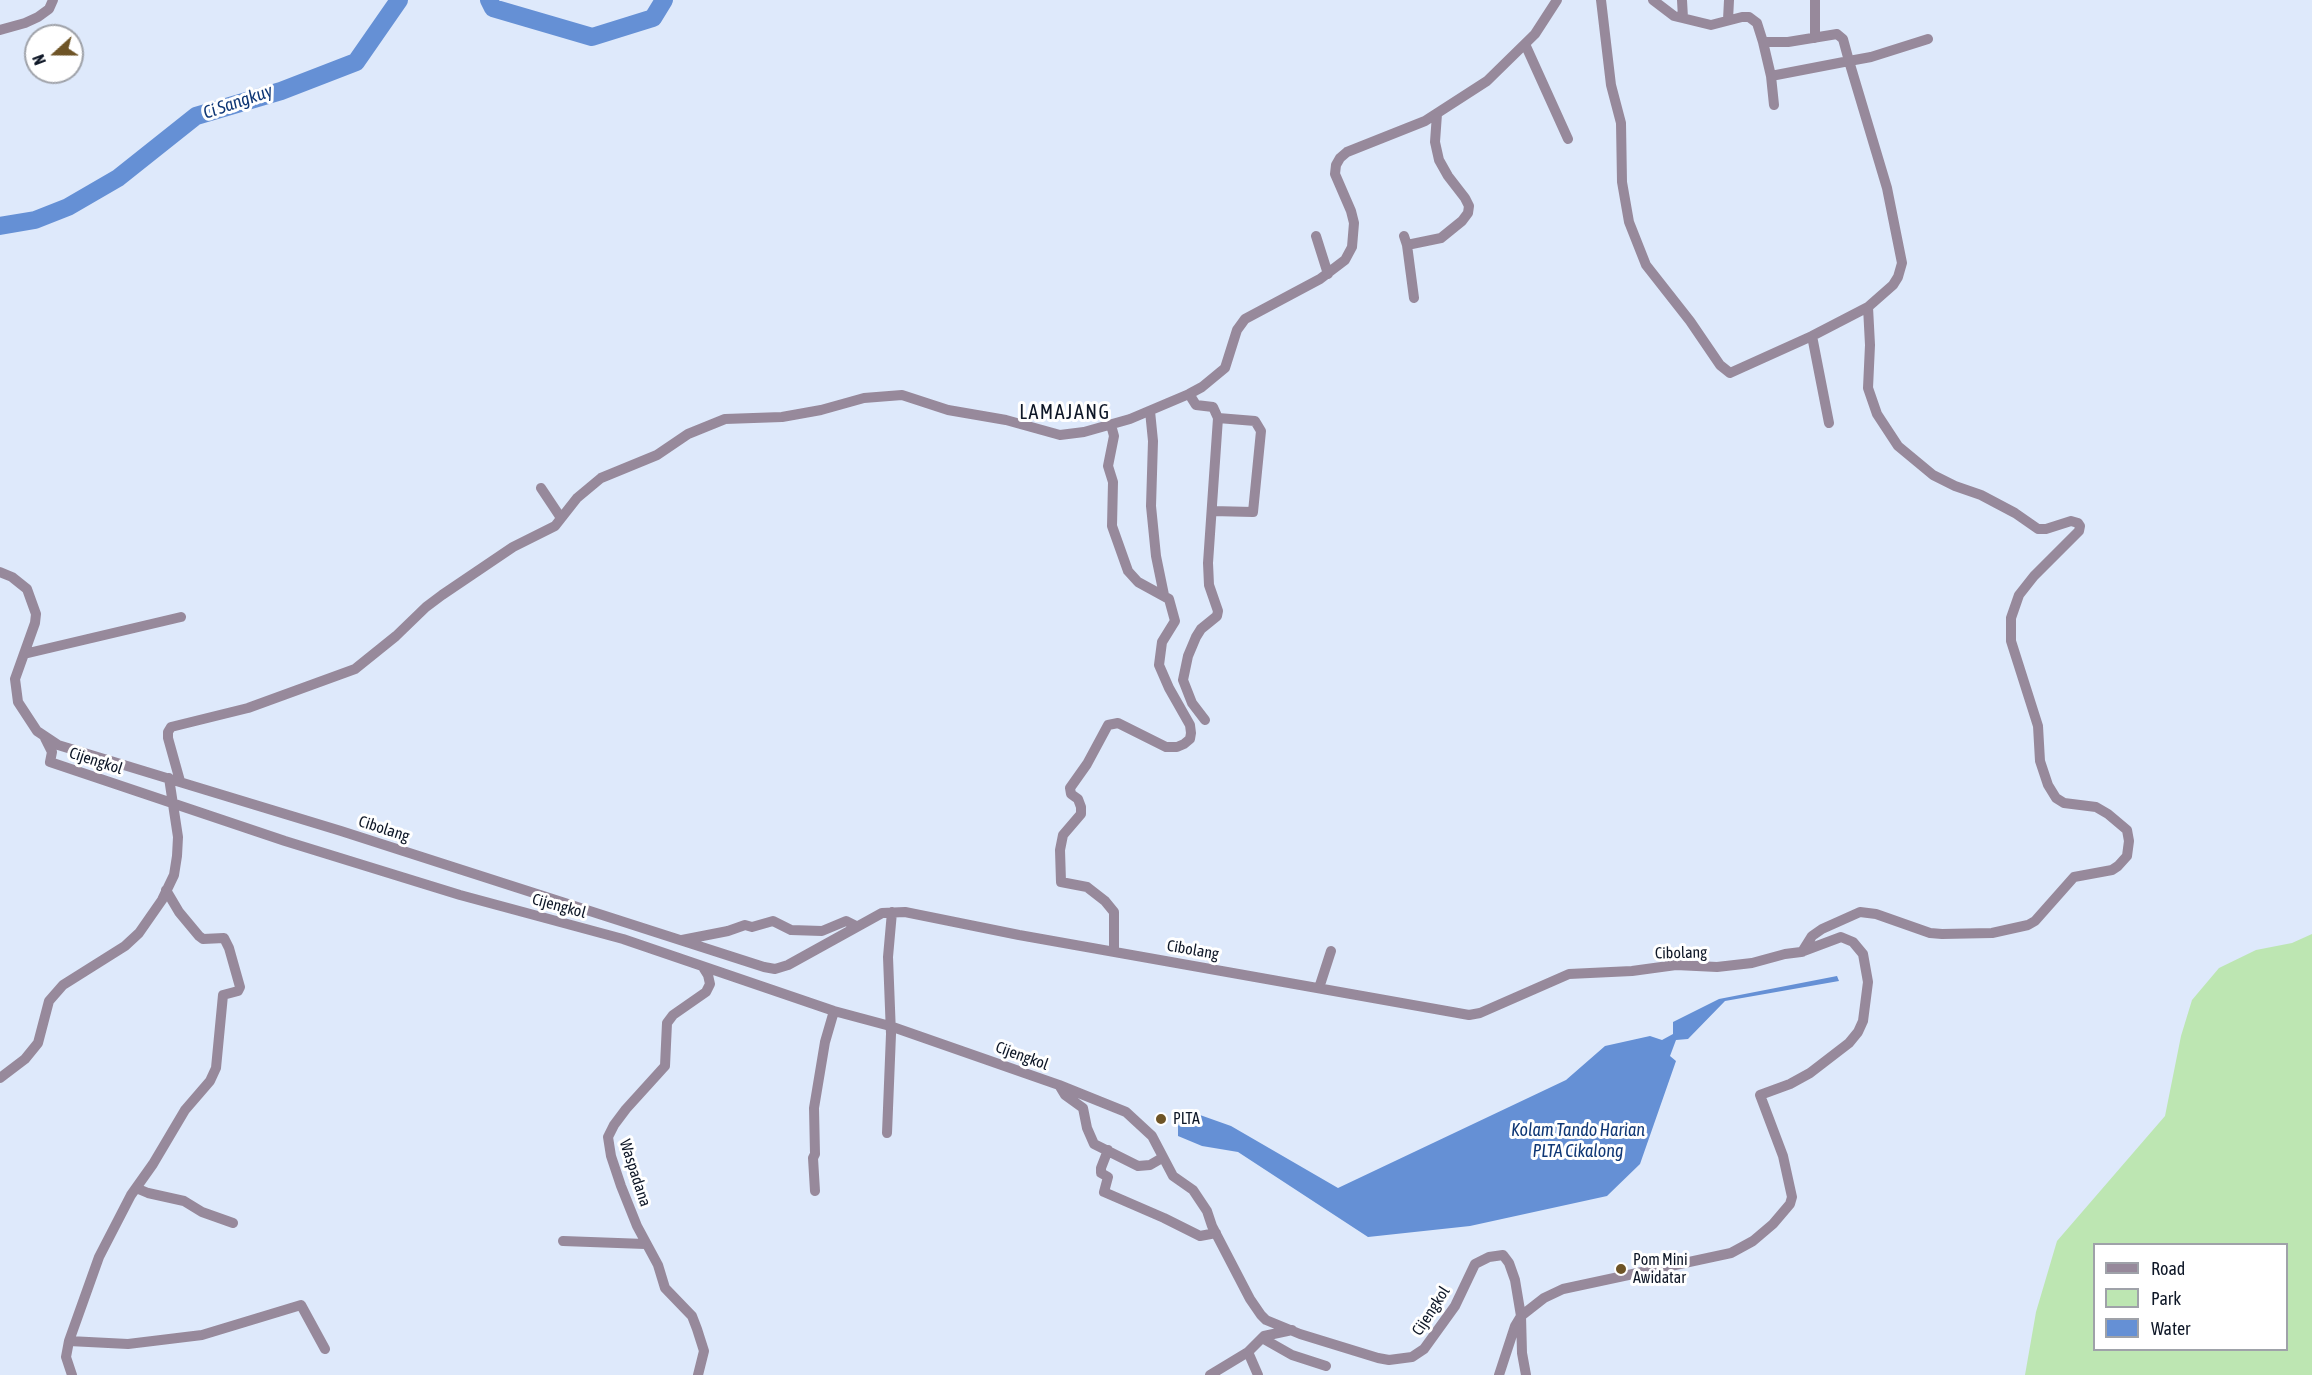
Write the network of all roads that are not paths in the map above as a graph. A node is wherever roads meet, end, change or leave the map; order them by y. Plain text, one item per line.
1 (53, 0) edge
2 (1557, 0) edge
3 (1601, 0) edge
4 (1653, 0) edge
5 (1682, 0) edge
6 (1729, 0) edge
7 (1815, 0) edge
8 (1683, 18) junction
9 (1728, 20) junction
10 (0, 30) edge
11 (1815, 38) junction
12 (1928, 39) dead end
13 (1763, 42) junction
14 (1525, 44) junction
15 (1849, 61) junction
16 (1772, 76) junction
17 (1774, 105) dead end
18 (1437, 114) junction
19 (1568, 139) dead end
20 (1316, 236) dead end
21 (1324, 276) junction
22 (1414, 298) dead end
23 (1868, 307) junction
24 (1812, 336) junction
25 (1189, 394) junction
26 (1150, 411) junction
27 (1218, 418) junction
28 (1829, 423) dead end
29 (1111, 425) junction
30 (541, 488) dead end
31 (1212, 511) junction
32 (561, 518) junction
33 (0, 572) edge
34 (1164, 595) junction
35 (181, 616) dead end
36 (24, 654) junction
37 (1205, 720) dead end
38 (44, 736) junction
39 (175, 779) junction
40 (173, 802) junction
41 (166, 890) junction
42 (891, 912) junction
43 (856, 926) junction
44 (680, 941) junction
45 (1114, 951) junction
46 (1331, 951) dead end
47 (1801, 952) junction
48 (703, 967) junction
49 (1319, 988) junction
50 (834, 1011) junction
51 (890, 1026) junction
52 (0, 1078) edge
53 (1059, 1085) junction
54 (887, 1133) dead end
55 (1108, 1150) junction
56 (1162, 1158) junction
57 (136, 1188) junction
58 (815, 1191) dead end
59 (233, 1223) dead end
60 (1216, 1233) junction
61 (563, 1242) dead end
62 (645, 1244) junction
63 (1521, 1316) junction
64 (1292, 1330) junction
65 (1262, 1338) junction
66 (69, 1341) junction
67 (326, 1349) dead end
68 (1248, 1352) junction
69 (1326, 1366) dead end
70 (72, 1375) edge
71 (698, 1375) edge
72 (1210, 1375) edge
73 (1258, 1375) edge
74 (1499, 1375) edge
75 (1526, 1375) edge

1 - 10 street
2 - 14 street
3 - 24 street
4 - 8 street
5 - 8 street
6 - 9 street
7 - 11 street
8 - 9 street
9 - 13 street
11 - 13 street
11 - 15 street
12 - 15 street
13 - 16 street
14 - 18 street
14 - 19 street
15 - 16 street
15 - 23 street
16 - 17 street
18 - 21 street
18 - 22 street
20 - 21 street
21 - 25 street
23 - 24 street
23 - 47 street
24 - 28 street
25 - 26 street
25 - 27 street
26 - 29 street
26 - 34 street
27 - 31 street
27 - 31 street
29 - 32 street
29 - 34 street
30 - 32 street
31 - 37 street
32 - 39 street
33 - 36 street, Cibolang
34 - 45 street
35 - 36 street
36 - 38 street, Cibolang
38 - 39 street, Cibolang
38 - 40 street, Cijengkol
39 - 40 street
39 - 44 street, Cibolang
40 - 41 street
40 - 48 street, Cijengkol
41 - 52 street
41 - 57 street
42 - 43 street, Cibolang
42 - 45 street, Cibolang
42 - 51 street
43 - 44 street
43 - 44 street, Cibolang
45 - 49 street, Cibolang
46 - 49 street
47 - 49 street, Cibolang
47 - 63 street, Cibolang
48 - 50 street, Cijengkol
48 - 62 street, Waspadana
50 - 51 street, Cijengkol
50 - 58 street
51 - 53 street, Cijengkol
51 - 54 street
53 - 55 street, Cijengkol
53 - 56 street, Cijengkol
55 - 56 street, Cijengkol
55 - 60 street
56 - 60 street, Cijengkol
57 - 59 street
57 - 66 street
60 - 64 street, Cijengkol
61 - 62 street
62 - 71 street, Waspadana
63 - 64 street, Cijengkol
63 - 74 street
63 - 75 street
64 - 65 street
65 - 68 street
65 - 69 street
66 - 67 street
66 - 70 street
68 - 72 street
68 - 73 street

